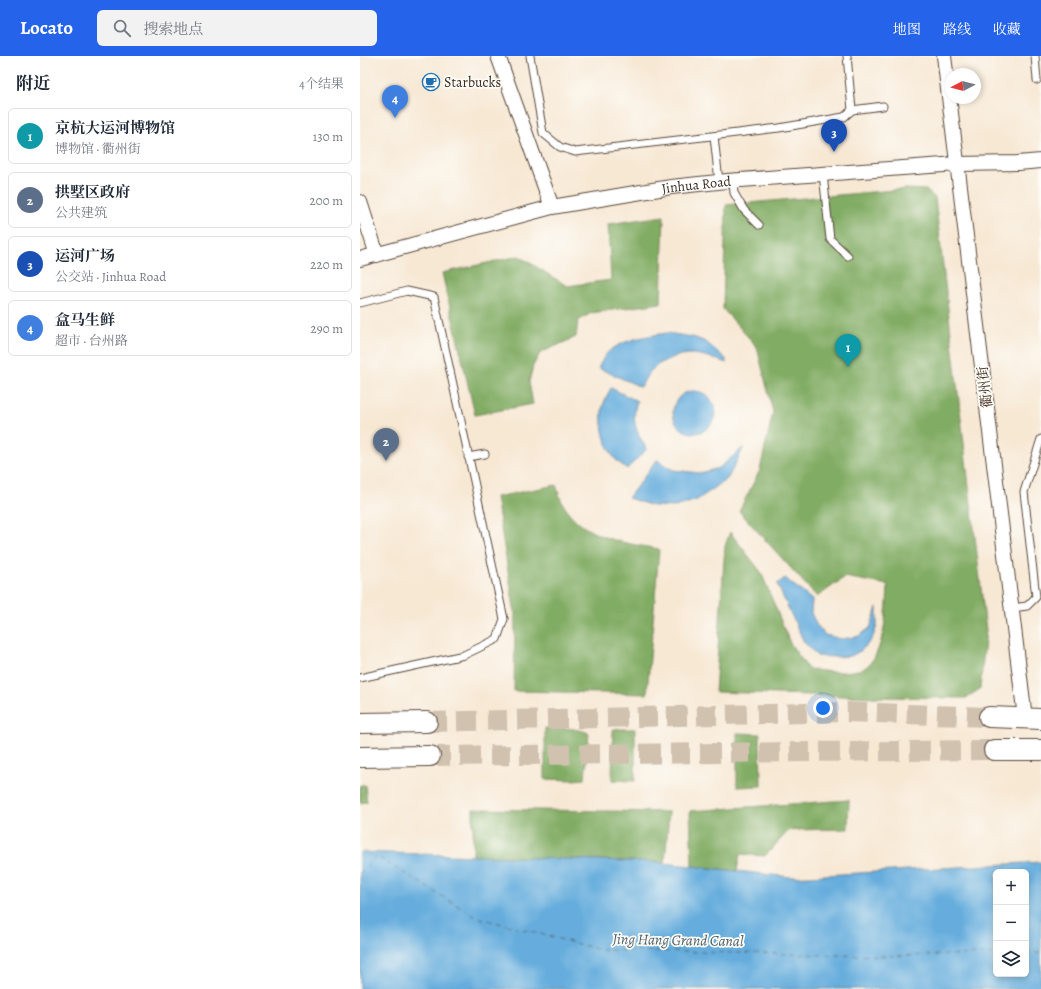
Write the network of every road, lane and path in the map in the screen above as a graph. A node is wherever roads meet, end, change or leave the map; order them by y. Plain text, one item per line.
1 (498, 56) edge
2 (530, 56) edge
3 (847, 56) edge
4 (944, 56) edge
5 (1035, 56) edge
6 (1037, 80) dead end
7 (884, 106) dead end
8 (852, 110) junction
9 (714, 136) junction
10 (1041, 161) edge
11 (957, 164) junction
12 (823, 174) junction
13 (733, 181) junction
14 (719, 182) junction
15 (360, 202) edge
16 (552, 208) junction
17 (759, 225) dead end
18 (377, 255) junction
19 (848, 256) dead end
20 (360, 259) edge
21 (360, 303) edge
22 (1041, 439) edge
23 (485, 454) dead end
24 (468, 457) junction
25 (1012, 608) junction
26 (360, 678) edge
27 (988, 717) tunnel mouth
28 (1033, 718) edge
29 (427, 722) tunnel mouth
30 (360, 723) edge
31 (994, 750) tunnel mouth
32 (1041, 750) edge
33 (430, 756) tunnel mouth
34 (360, 757) edge

1 - 16 street
2 - 9 lane
3 - 8 lane
4 - 11 street, 衢州街
5 - 6 lane
7 - 8 lane
8 - 9 lane
9 - 14 lane
10 - 11 street, Jinhua Road
11 - 12 street, Jinhua Road
11 - 25 street, 衢州街
12 - 13 street, Jinhua Road
12 - 19 lane
13 - 14 street, Jinhua Road
13 - 17 lane
14 - 16 street, Jinhua Road
15 - 18 street
16 - 18 street, Jinhua Road
18 - 20 street, Jinhua Road
21 - 24 lane
22 - 25 lane
23 - 24 lane
24 - 26 lane
25 - 28 street, 衢州街
27 - 28 main road
29 - 30 main road
31 - 32 main road
33 - 34 main road

